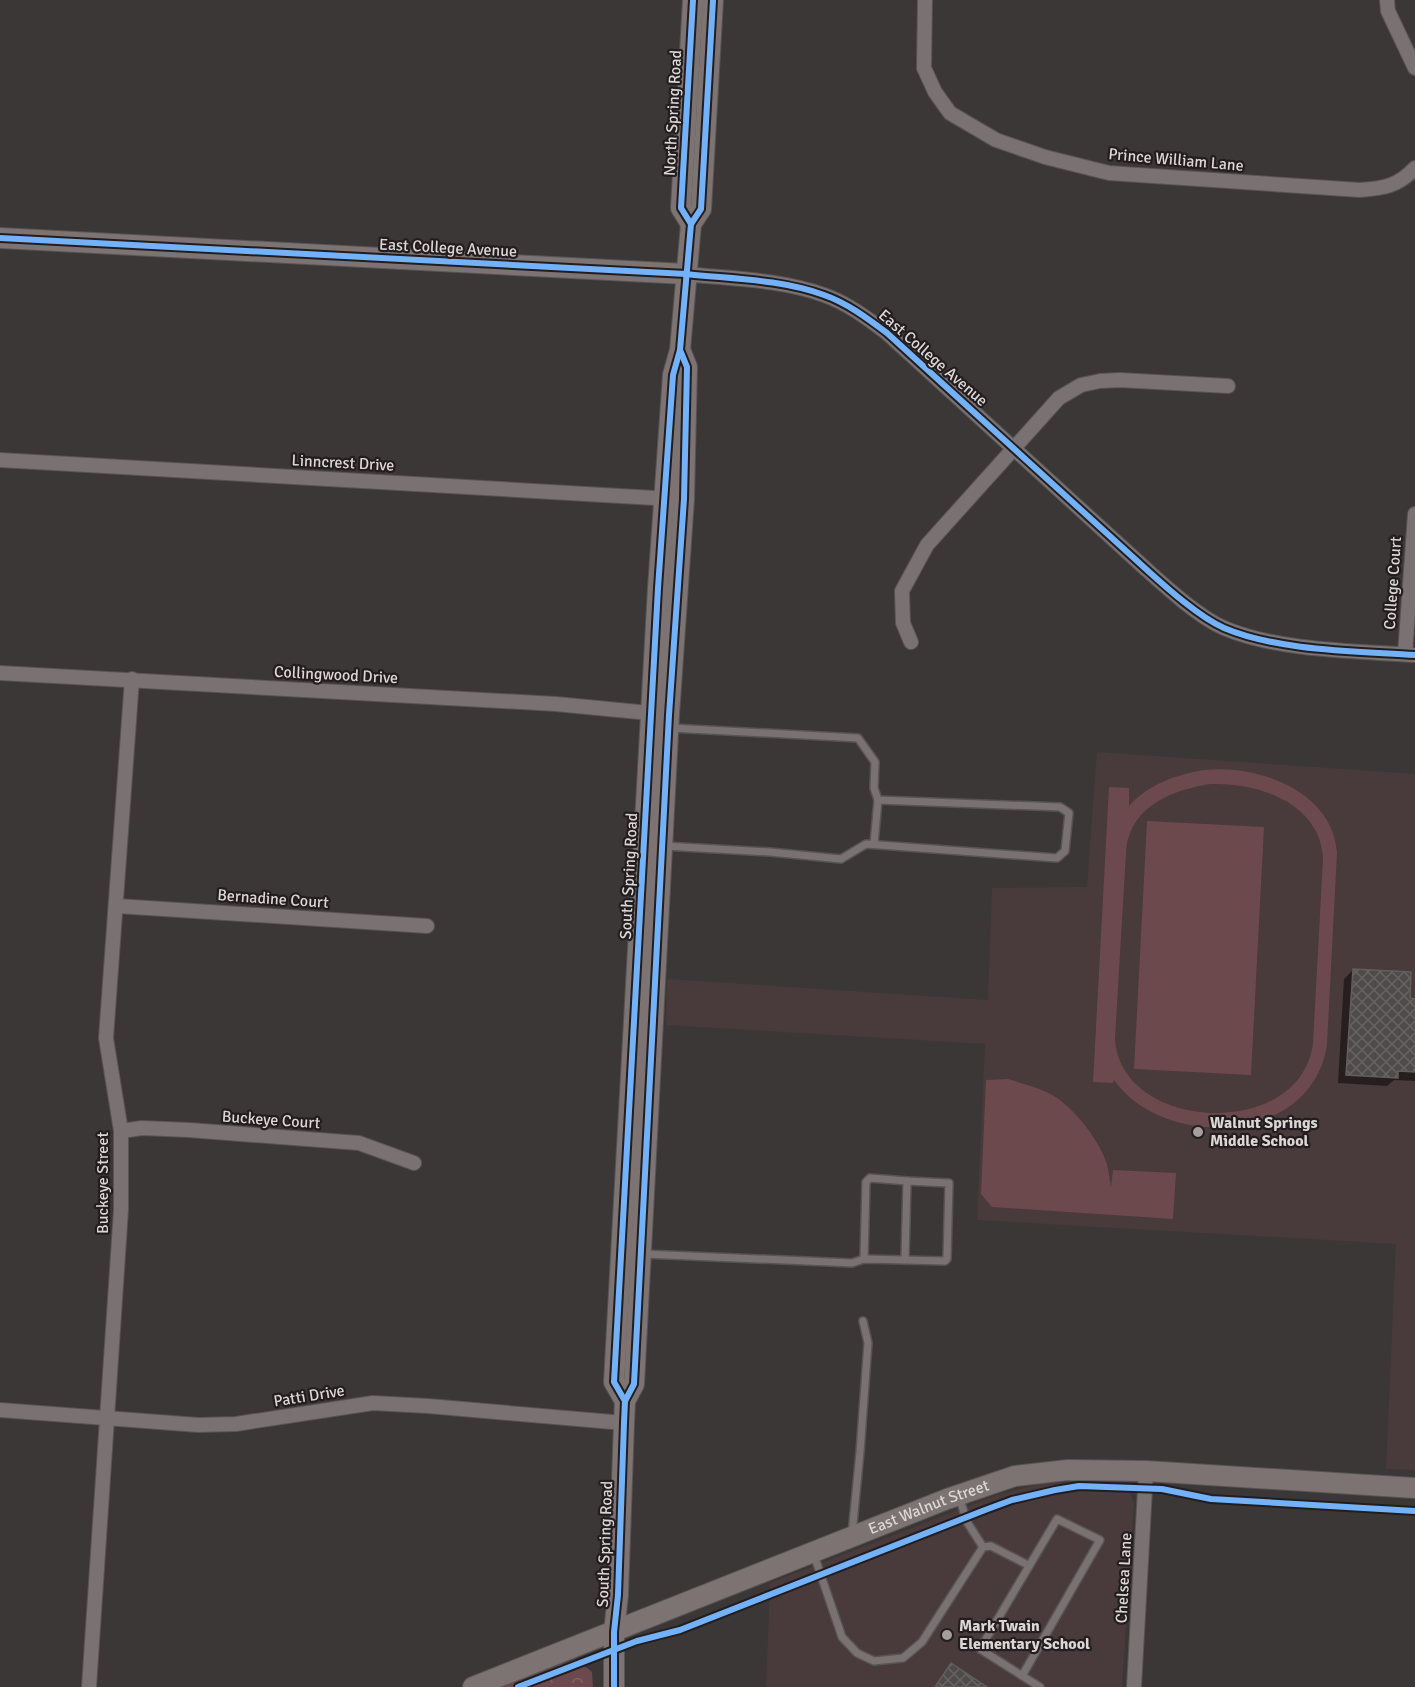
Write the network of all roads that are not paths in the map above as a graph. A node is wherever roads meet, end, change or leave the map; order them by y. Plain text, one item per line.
1 (693, 0) edge
2 (713, 0) edge
3 (926, 0) edge
4 (1387, 0) edge
5 (1415, 68) edge
6 (1415, 168) edge
7 (691, 224) junction
8 (0, 238) edge
9 (686, 274) junction
10 (680, 350) junction
11 (1228, 386) dead end
12 (1014, 449) junction
13 (0, 460) edge
14 (664, 498) junction
15 (684, 499) junction
16 (1415, 514) edge
17 (911, 642) dead end
18 (1410, 654) edge
19 (0, 673) edge
20 (132, 679) junction
21 (663, 719) junction
22 (878, 800) junction
23 (657, 841) junction
24 (874, 844) junction
25 (117, 906) junction
26 (427, 926) dead end
27 (121, 1131) junction
28 (414, 1163) dead end
29 (907, 1181) junction
30 (621, 1253) junction
31 (641, 1254) junction
32 (864, 1258) junction
33 (905, 1259) junction
34 (863, 1321) dead end
35 (625, 1401) junction
36 (0, 1410) edge
37 (108, 1419) junction
38 (624, 1423) junction
39 (1146, 1471) junction
40 (1415, 1488) edge
41 (959, 1495) junction
42 (852, 1537) junction
43 (983, 1547) junction
44 (813, 1552) junction
45 (1028, 1565) junction
46 (614, 1632) junction
47 (1022, 1676) junction
48 (89, 1687) edge
49 (473, 1687) edge
50 (614, 1687) edge
51 (1040, 1687) edge
52 (1134, 1687) edge

1 - 7 main road, North Spring Road
2 - 7 main road, North Spring Road
3 - 6 street, Prince William Lane
4 - 5 street
7 - 9 main road, North Spring Road
8 - 9 main road, East College Avenue
9 - 10 main road, South Spring Road
9 - 12 street, East College Avenue
10 - 14 main road, South Spring Road
10 - 15 main road, South Spring Road
11 - 12 street
12 - 17 street
12 - 18 street, East College Avenue
13 - 14 street, Linncrest Drive
14 - 15 street, Linncrest Drive
14 - 21 main road, South Spring Road
15 - 21 main road, South Spring Road
16 - 18 street, College Court
19 - 20 street, Collingwood Drive
20 - 21 street, Collingwood Drive
20 - 25 street, Buckeye Street
21 - 22 lane
21 - 23 main road, South Spring Road
22 - 24 lane
22 - 24 lane
23 - 24 lane
23 - 30 main road, South Spring Road
23 - 31 main road, South Spring Road
25 - 26 street, Bernadine Court
25 - 27 street, Buckeye Street
27 - 28 street, Buckeye Court
27 - 37 street, Buckeye Street
29 - 32 lane
29 - 33 lane
29 - 33 lane
30 - 31 main road
30 - 35 main road, South Spring Road
31 - 32 lane
31 - 35 main road, South Spring Road
32 - 33 lane
34 - 42 lane
35 - 38 main road, South Spring Road
36 - 37 street, Patti Drive
37 - 38 street, Patti Drive
37 - 48 street, Buckeye Street
38 - 46 main road, South Spring Road
39 - 40 main road, East Walnut Street
39 - 41 main road, East Walnut Street
39 - 52 street, Chelsea Lane
41 - 42 main road, East Walnut Street
41 - 43 lane
42 - 44 main road, East Walnut Street
43 - 44 lane
43 - 45 lane
44 - 46 main road, East Walnut Street
45 - 47 lane
45 - 47 lane
46 - 49 main road, East Walnut Street
46 - 50 main road, South Spring Road
47 - 51 lane

